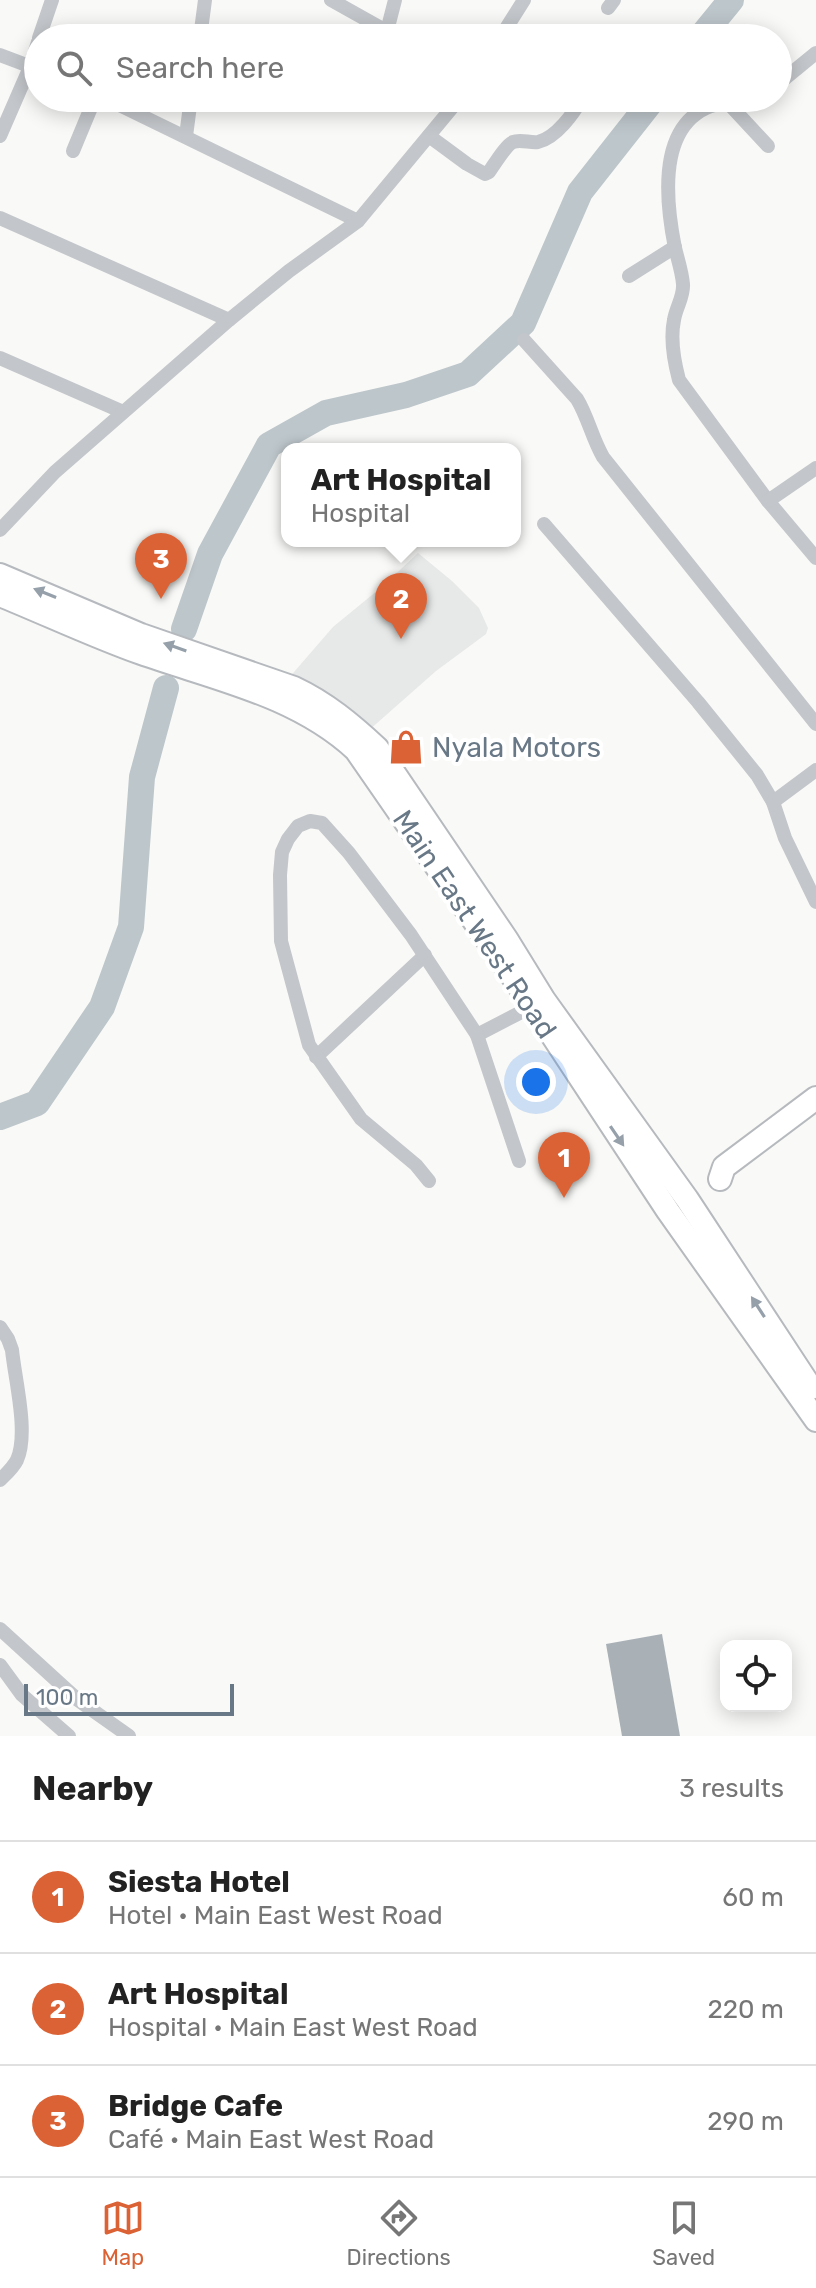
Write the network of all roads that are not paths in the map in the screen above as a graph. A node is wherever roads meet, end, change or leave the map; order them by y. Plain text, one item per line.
1 (52, 0) edge
2 (205, 0) edge
3 (331, 0) edge
4 (395, 0) edge
5 (524, 0) edge
6 (44, 24) edge
7 (202, 24) edge
8 (375, 24) edge
9 (394, 24) edge
10 (509, 24) edge
11 (816, 53) edge
12 (0, 55) edge
13 (24, 64) edge
14 (792, 73) edge
15 (24, 88) edge
16 (89, 112) edge
17 (135, 112) edge
18 (189, 112) edge
19 (449, 112) edge
20 (573, 112) edge
21 (702, 112) edge
22 (736, 112) edge
23 (0, 136) edge
24 (186, 136) junction
25 (429, 136) junction
26 (768, 146) dead end
27 (73, 151) dead end
28 (0, 218) edge
29 (358, 221) junction
30 (675, 247) junction
31 (629, 276) dead end
32 (229, 320) junction
33 (524, 340) dead end
34 (0, 358) edge
35 (123, 412) junction
36 (816, 468) edge
37 (768, 501) junction
38 (544, 524) dead end
39 (0, 530) edge
40 (816, 558) edge
41 (0, 575) edge
42 (0, 595) edge
43 (72, 614) junction
44 (816, 724) edge
45 (816, 770) edge
46 (773, 802) junction
47 (816, 902) edge
48 (425, 955) junction
49 (538, 1003) junction
50 (477, 1035) junction
51 (316, 1057) junction
52 (816, 1098) edge
53 (816, 1117) edge
54 (519, 1161) dead end
55 (720, 1179) junction
56 (429, 1181) dead end
57 (677, 1205) junction
58 (0, 1327) edge
59 (816, 1396) edge
60 (816, 1420) edge
61 (0, 1480) edge
62 (0, 1629) edge
63 (0, 1665) edge
64 (69, 1736) edge
65 (129, 1736) edge

1 - 6 street
2 - 7 street
3 - 8 street
4 - 9 street
5 - 10 street
11 - 14 street
12 - 13 street
15 - 23 street
16 - 27 street
17 - 24 street
18 - 24 street
19 - 25 street
20 - 25 street
21 - 30 street
22 - 26 street
24 - 29 street
25 - 29 street
28 - 32 street
29 - 32 street
30 - 31 street
30 - 37 street
32 - 35 street
33 - 44 street
34 - 35 street
35 - 39 street
36 - 37 street
37 - 40 street
38 - 46 street
43 -> 41 main road, Main East West Road
42 - 43 main road, Main East West Road
43 - 49 main road, Main East West Road
45 - 46 street
46 - 47 street
48 - 50 street
48 - 51 street
48 - 51 street
49 - 50 street
49 - 57 main road, Main East West Road
50 - 54 street
51 - 56 street
52 - 55 main road
53 - 55 main road
55 - 57 main road
59 -> 57 main road, Main East West Road
57 - 60 main road, Main East West Road
58 - 61 street
62 - 65 street
63 - 64 street

